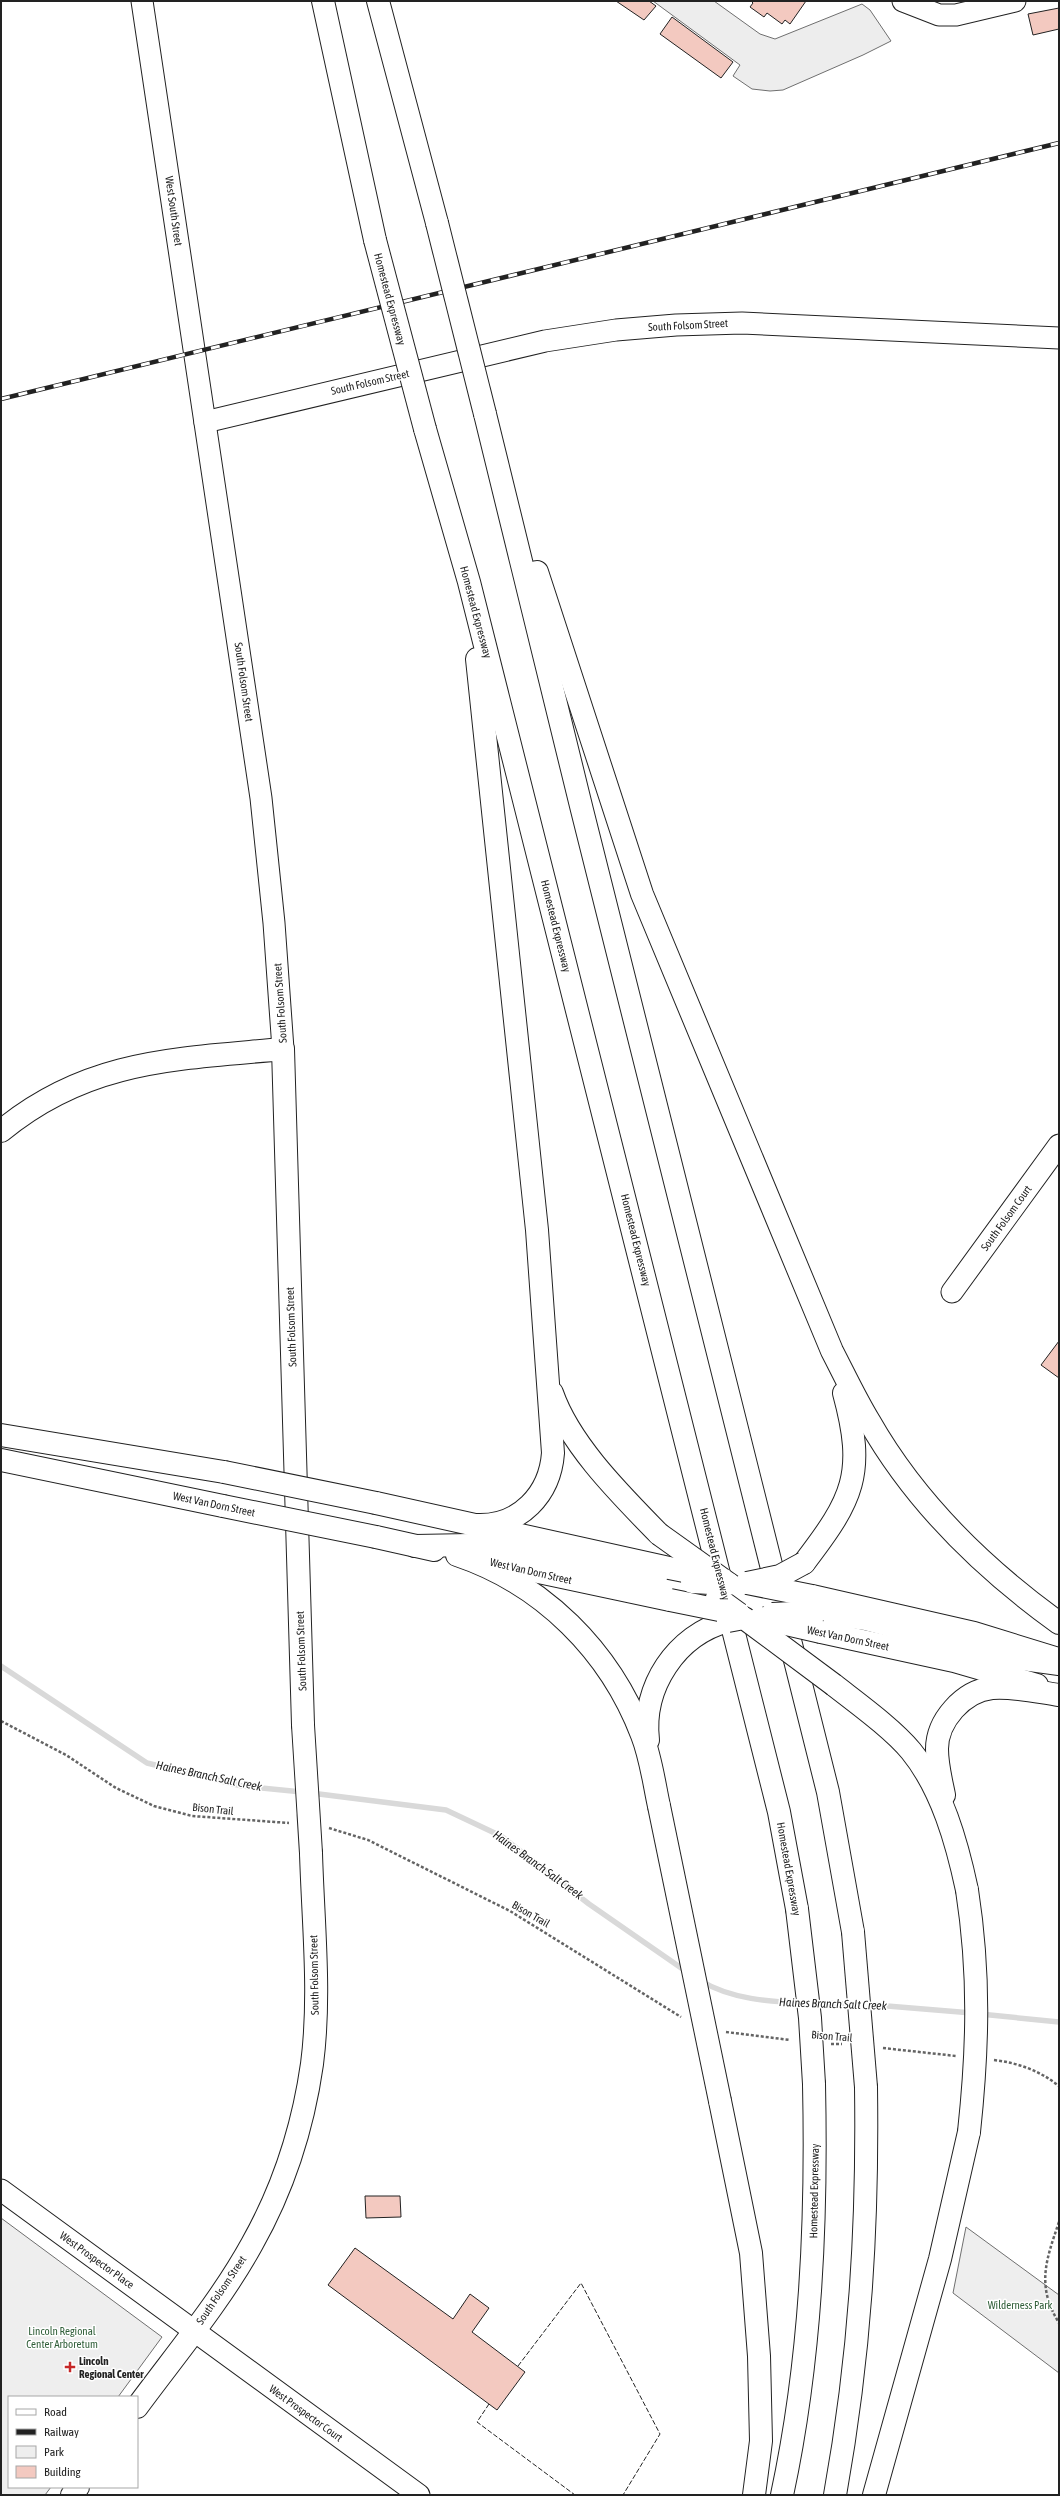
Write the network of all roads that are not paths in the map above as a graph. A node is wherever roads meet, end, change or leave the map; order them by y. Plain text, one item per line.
1 (142, 1) edge
2 (323, 1) edge
3 (378, 1) edge
4 (903, 1) edge
5 (1015, 1) edge
6 (1059, 338) edge
7 (485, 414) junction
8 (205, 422) junction
9 (470, 582) junction
10 (283, 1049) junction
11 (1, 1130) edge
12 (1059, 1145) edge
13 (952, 1292) dead end
14 (832, 1351) junction
15 (547, 1369) junction
16 (1, 1435) edge
17 (1, 1460) edge
18 (476, 1526) junction
19 (415, 1546) junction
20 (457, 1555) junction
21 (667, 1579) junction
22 (692, 1582) junction
23 (733, 1582) junction
24 (816, 1613) junction
25 (759, 1617) junction
26 (1059, 1623) edge
27 (1059, 1659) edge
28 (1059, 1664) edge
29 (1059, 1692) edge
30 (1059, 1695) edge
31 (651, 1769) junction
32 (955, 1843) junction
33 (1, 2190) edge
34 (193, 2330) junction
35 (138, 2406) edge
36 (419, 2495) edge
37 (754, 2495) edge
38 (782, 2495) edge
39 (835, 2495) edge
40 (874, 2495) edge

1 - 8 street, West South Street
2 - 9 main road, Homestead Expressway, bridge
3 - 7 main road, bridge
4 - 5 street
6 - 8 street, South Folsom Street
7 - 14 main road
7 - 39 main road, bridge
8 - 10 street, South Folsom Street
9 - 15 main road
9 - 38 main road, Homestead Expressway, bridge
10 - 11 main road
10 - 34 main road, South Folsom Street, bridge
12 - 13 street, South Folsom Court
14 - 23 main road, bridge
14 - 26 main road
15 - 18 main road
15 - 23 main road, bridge
16 - 18 main road, West Van Dorn Street, bridge
17 - 19 main road, West Van Dorn Street, bridge
18 - 21 main road, West Van Dorn Street
19 - 20 main road, West Van Dorn Street
19 - 21 main road
20 - 21 main road, West Van Dorn Street
20 - 31 main road
21 - 22 main road, bridge
21 - 23 main road, West Van Dorn Street, bridge
21 - 25 main road, West Van Dorn Street, bridge
22 - 23 main road, bridge
22 - 25 main road, bridge
23 - 24 main road, West Van Dorn Street, bridge
23 - 25 main road
24 - 25 main road, bridge
24 - 27 main road, West Van Dorn Street
24 - 28 main road
24 - 29 main road, West Van Dorn Street
25 - 31 main road, bridge
25 - 32 main road, bridge
30 - 32 main road
31 - 37 main road, bridge
32 - 40 main road, bridge
33 - 34 street, West Prospector Place
34 - 35 main road, South Folsom Street
34 - 36 street, West Prospector Court

